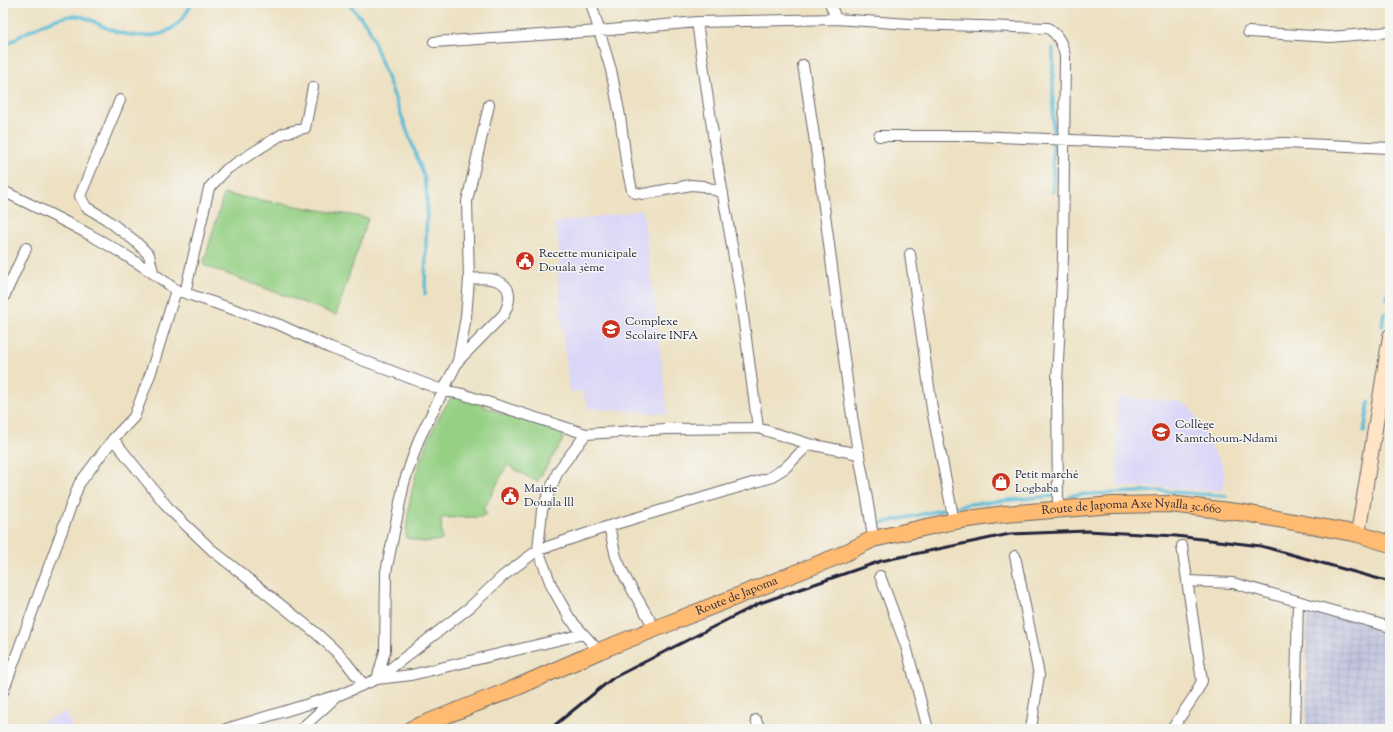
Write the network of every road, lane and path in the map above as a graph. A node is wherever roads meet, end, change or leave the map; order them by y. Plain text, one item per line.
1 (591, 3) edge
2 (830, 3) edge
3 (836, 19) junction
4 (697, 22) junction
5 (599, 31) junction
6 (1248, 32) dead end
7 (1390, 32) edge
8 (434, 42) dead end
9 (803, 65) dead end
10 (313, 87) dead end
11 (120, 100) dead end
12 (489, 105) dead end
13 (879, 136) dead end
14 (1064, 139) junction
15 (1390, 148) edge
16 (3, 191) edge
17 (723, 193) junction
18 (26, 248) dead end
19 (910, 254) dead end
20 (153, 272) junction
21 (469, 279) junction
22 (180, 292) junction
23 (3, 299) edge
24 (1390, 336) edge
25 (1389, 354) edge
26 (458, 361) junction
27 (442, 390) junction
28 (758, 428) junction
29 (586, 434) junction
30 (113, 439) junction
31 (809, 444) junction
32 (859, 454) junction
33 (1058, 509) junction
34 (954, 521) junction
35 (609, 526) junction
36 (1358, 534) junction
37 (873, 539) junction
38 (1390, 544) edge
39 (1182, 546) dead end
40 (538, 550) junction
41 (1015, 556) dead end
42 (880, 576) dead end
43 (1186, 581) junction
44 (1298, 602) junction
45 (1390, 627) edge
46 (655, 629) junction
47 (583, 634) junction
48 (599, 651) junction
49 (377, 679) junction
50 (363, 684) junction
51 (3, 692) edge
52 (337, 696) junction
53 (226, 729) edge
54 (301, 729) edge
55 (411, 729) edge
56 (928, 729) edge
57 (1032, 729) edge
58 (1172, 729) edge
59 (1295, 729) edge

1 - 5 street
2 - 3 street
3 - 4 street
3 - 14 street
4 - 5 street
4 - 17 street
5 - 8 street
5 - 17 street
6 - 7 street
9 - 32 street
10 - 22 street
11 - 20 street
12 - 21 street
13 - 14 street
14 - 15 street
14 - 33 street
16 - 20 street
17 - 28 street
18 - 23 street
19 - 34 street
20 - 22 street
21 - 26 street
21 - 26 street
22 - 27 street
22 - 30 street
24 - 25 main road
25 - 36 main road
26 - 27 street
27 - 29 street
27 - 49 street
28 - 29 street
28 - 31 street
29 - 40 street
30 - 50 street
30 - 51 street
31 - 32 street
31 - 35 street
32 - 37 street
33 - 34 main road, Route de Japoma Axe Nyalla 3c.660
33 - 36 main road, Route de Japoma Axe Nyalla 3c.660
34 - 37 main road, Route de Japoma Axe Nyalla 3c.660
35 - 40 street
35 - 46 street
36 - 38 main road, Route de Japoma Axe Nyalla 3c.660
37 - 46 main road, Route de Japoma
39 - 43 street
40 - 47 street
40 - 49 street
41 - 57 street
42 - 56 street
43 - 44 street
43 - 58 street
44 - 45 street
44 - 59 street
46 - 48 main road, Route de Japoma
47 - 48 street
47 - 49 street
48 - 55 main road, Route de Japoma
49 - 50 street
50 - 52 street
52 - 53 street
52 - 54 street

